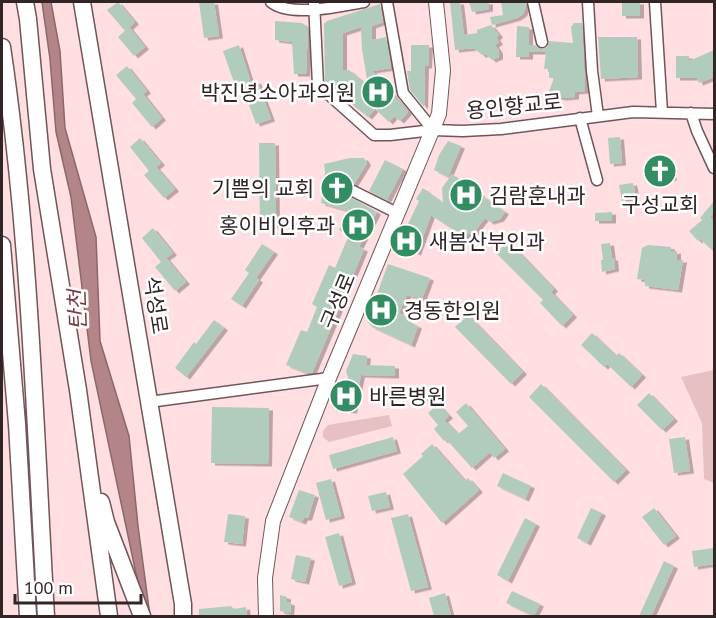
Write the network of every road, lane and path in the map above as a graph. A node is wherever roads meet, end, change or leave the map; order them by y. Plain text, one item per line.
1 (25, 2) edge
2 (82, 2) edge
3 (271, 2) edge
4 (364, 2) edge
5 (387, 2) edge
6 (436, 2) edge
7 (533, 2) edge
8 (588, 2) edge
9 (655, 2) edge
10 (315, 6) edge
11 (542, 42) dead end
12 (2, 47) edge
13 (662, 112) junction
14 (692, 113) junction
15 (714, 114) edge
16 (598, 116) junction
17 (580, 118) junction
18 (433, 130) junction
19 (714, 168) edge
20 (597, 180) dead end
21 (353, 191) dead end
22 (397, 213) junction
23 (2, 245) edge
24 (329, 378) junction
25 (78, 390) junction
26 (149, 402) junction
27 (184, 612) edge
28 (28, 616) edge
29 (46, 616) edge
30 (109, 616) edge
31 (142, 616) edge
32 (266, 616) edge

1 - 25 highway
2 - 26 highway, 석성로
3 - 10 street
4 - 10 street
5 - 18 street
6 - 18 main road, 구성로
7 - 11 street
8 - 16 street
9 - 13 street
10 - 18 street, 용인향교로
12 - 29 highway
13 - 14 street, 용인향교로
13 - 16 street, 용인향교로
14 - 15 street, 용인향교로
14 - 19 street
16 - 17 street, 용인향교로
17 - 18 street, 용인향교로
17 - 20 street
18 - 22 main road, 구성로
21 - 22 street
22 - 24 main road, 구성로
23 - 28 highway
24 - 26 street
24 - 32 main road, 구성로
25 - 30 highway
25 - 31 highway
26 - 27 highway, 석성로

